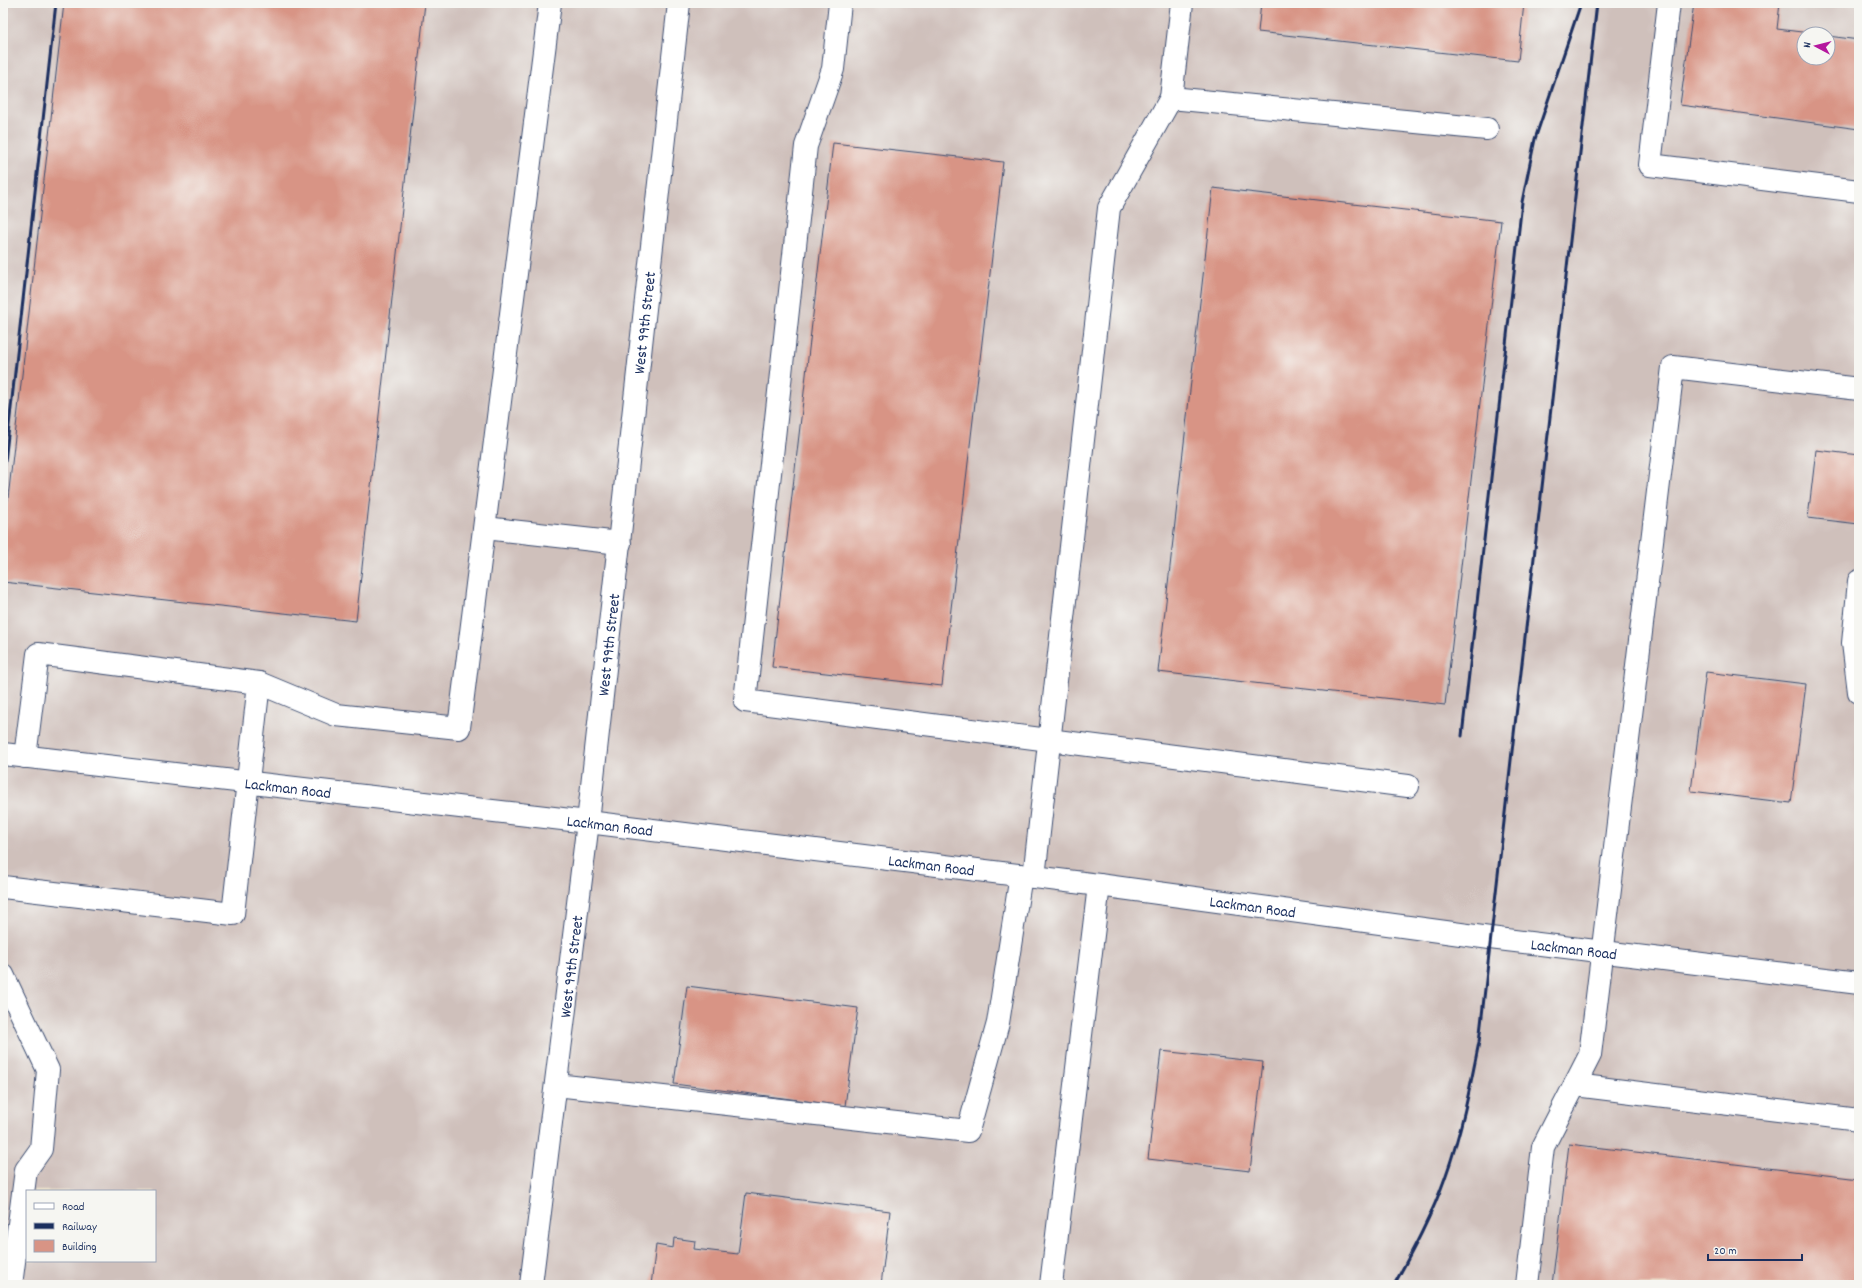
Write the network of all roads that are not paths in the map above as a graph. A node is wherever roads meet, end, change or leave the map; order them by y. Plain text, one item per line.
1 (550, 3) edge
2 (679, 3) edge
3 (840, 3) edge
4 (1182, 3) edge
5 (1669, 3) edge
6 (1171, 98) junction
7 (1487, 129) dead end
8 (1859, 191) edge
9 (1859, 389) edge
10 (485, 528) junction
11 (620, 543) junction
12 (1859, 581) edge
13 (259, 683) junction
14 (1859, 692) edge
15 (1049, 740) junction
16 (3, 754) edge
17 (25, 756) junction
18 (249, 783) junction
19 (1408, 786) dead end
20 (588, 822) junction
21 (1027, 876) junction
22 (1099, 885) junction
23 (3, 890) edge
24 (1602, 952) junction
25 (3, 975) edge
26 (1859, 983) edge
27 (556, 1085) junction
28 (1575, 1085) junction
29 (1859, 1120) edge
30 (11, 1285) edge
31 (531, 1285) edge
32 (1051, 1285) edge
33 (1527, 1285) edge

1 - 10 main road
2 - 11 main road, West 99th Street
3 - 15 main road
4 - 6 main road
5 - 8 main road
6 - 7 main road
6 - 15 main road
9 - 24 main road
10 - 11 main road
10 - 13 main road
11 - 20 main road, West 99th Street
12 - 14 main road
13 - 17 main road
13 - 18 main road
15 - 19 main road
15 - 21 main road
16 - 17 main road, Lackman Road
17 - 18 main road, Lackman Road
18 - 20 main road, Lackman Road
18 - 23 main road
20 - 21 main road, Lackman Road
20 - 27 main road, West 99th Street
21 - 22 main road, Lackman Road
21 - 27 main road
22 - 24 main road, Lackman Road
22 - 32 main road
24 - 26 main road, Lackman Road
24 - 28 main road
25 - 30 main road
27 - 31 main road, West 99th Street
28 - 29 main road
28 - 33 main road

